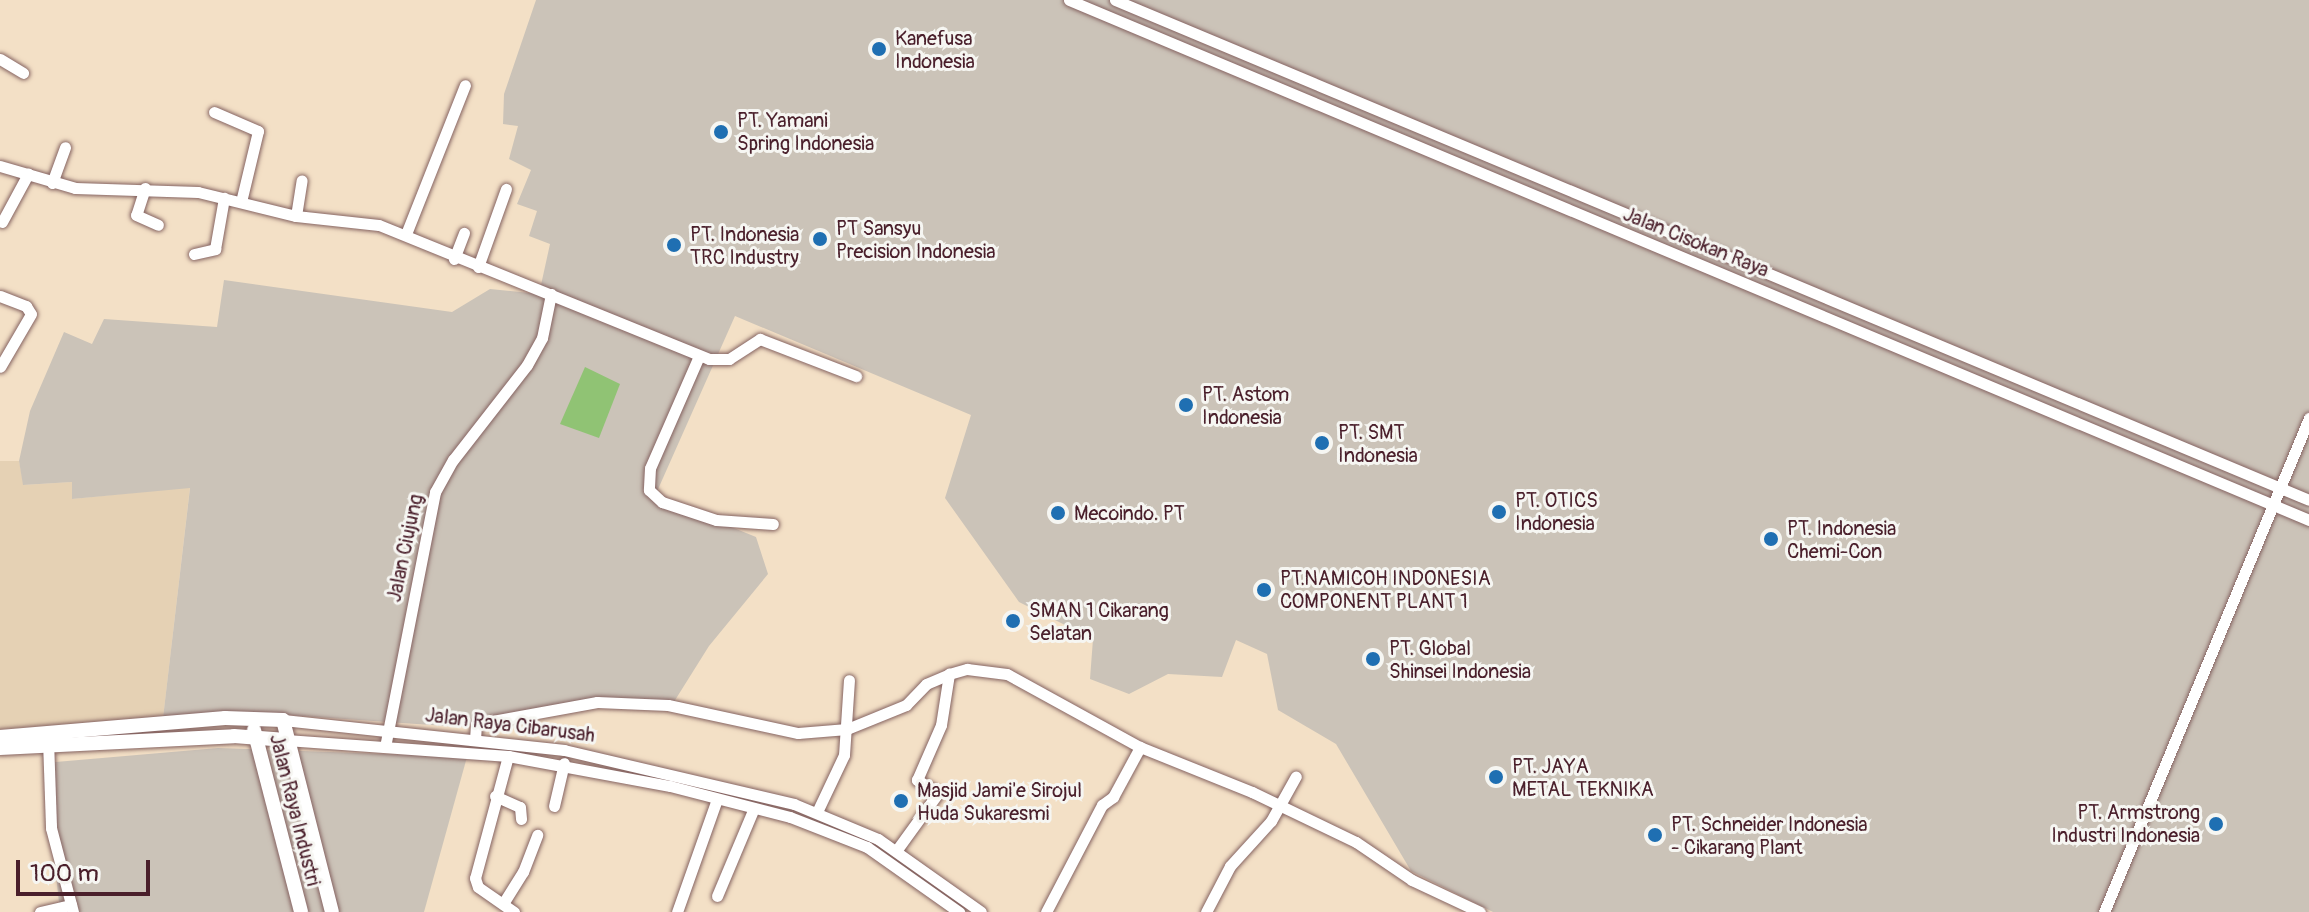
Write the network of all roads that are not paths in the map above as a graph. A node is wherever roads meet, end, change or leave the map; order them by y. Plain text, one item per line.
1 (1069, 0) edge
2 (1115, 0) edge
3 (0, 59) edge
4 (23, 73) dead end
5 (465, 85) dead end
6 (214, 112) dead end
7 (65, 147) dead end
8 (0, 166) edge
9 (28, 174) junction
10 (302, 180) dead end
11 (52, 183) junction
12 (145, 188) junction
13 (506, 189) dead end
14 (224, 198) junction
15 (241, 202) junction
16 (296, 216) junction
17 (2, 222) edge
18 (158, 225) dead end
19 (464, 233) dead end
20 (406, 234) junction
21 (194, 254) dead end
22 (454, 259) junction
23 (478, 267) junction
24 (551, 294) junction
25 (0, 296) edge
26 (699, 356) junction
27 (0, 367) edge
28 (856, 376) dead end
29 (2309, 418) edge
30 (2280, 488) junction
31 (2309, 500) edge
32 (2273, 505) junction
33 (2309, 520) edge
34 (773, 524) dead end
35 (949, 674) junction
36 (849, 680) dead end
37 (252, 718) junction
38 (283, 720) junction
39 (847, 729) junction
40 (389, 731) junction
41 (0, 737) edge
42 (256, 737) junction
43 (475, 739) junction
44 (48, 740) junction
45 (286, 740) junction
46 (385, 747) junction
47 (1140, 747) junction
48 (0, 748) edge
49 (508, 756) junction
50 (564, 763) junction
51 (1296, 776) dead end
52 (495, 796) junction
53 (717, 799) junction
54 (554, 806) dead end
55 (1281, 806) junction
56 (754, 808) junction
57 (817, 812) junction
58 (829, 817) junction
59 (521, 819) dead end
60 (825, 830) junction
61 (537, 835) dead end
62 (878, 846) junction
63 (896, 851) junction
64 (717, 896) dead end
65 (504, 902) junction
66 (72, 909) edge
67 (40, 912) edge
68 (301, 912) edge
69 (332, 912) edge
70 (514, 912) edge
71 (677, 912) edge
72 (959, 912) edge
73 (981, 912) edge
74 (1046, 912) edge
75 (1206, 912) edge
76 (1480, 912) edge
77 (2104, 912) edge

1 - 32 street, Jalan Cisokan Raya
2 - 30 street, Jalan Cisokan Raya
3 - 4 street
5 - 20 street
6 - 15 street
7 - 11 street
8 - 9 street
9 - 11 street
9 - 17 street
10 - 16 street
11 - 12 street
12 - 14 street
12 - 18 street
13 - 23 street
14 - 15 street
14 - 21 street
15 - 16 street
16 - 20 street
19 - 22 street
20 - 22 street
22 - 23 street
23 - 24 street
24 - 26 street
24 - 40 street, Jalan Ciujung
25 - 27 street
26 - 28 street
26 - 34 street
29 - 30 street
30 - 31 street, Jalan Cisokan Raya
30 - 32 street
32 - 33 street, Jalan Cisokan Raya
32 - 77 street
35 - 39 street
35 - 47 street
35 - 63 street
36 - 39 street
37 - 38 main road, Jalan Raya Cibarusah
37 - 42 main road, Jalan Raya Industri
37 - 44 main road, Jalan Raya Cibarusah
38 - 40 street, Jalan Raya Cibarusah
38 - 45 main road, Jalan Raya Industri
39 - 43 street
39 - 57 street
40 - 43 street, Jalan Raya Cibarusah
40 - 46 street, Jalan Ciujung
41 - 44 main road, Jalan Raya Cibarusah
42 - 44 main road, Jalan Raya Cibarusah
42 - 45 main road, Jalan Raya Cibarusah
42 - 68 main road, Jalan Raya Industri
43 - 57 street, Jalan Raya Cibarusah
44 - 48 main road, Jalan Raya Cibarusah
44 - 66 street
45 - 46 street, Jalan Raya Cibarusah
45 - 69 main road, Jalan Raya Industri
46 - 49 street, Jalan Raya Cibarusah
47 - 55 street
47 - 74 street
49 - 50 street, Jalan Raya Cibarusah
49 - 52 street
50 - 53 street, Jalan Raya Cibarusah
50 - 54 street
51 - 55 street
52 - 59 street
52 - 65 street
53 - 56 street, Jalan Raya Cibarusah
53 - 71 street
55 - 75 street
55 - 76 street
56 - 60 street, Jalan Raya Cibarusah
56 - 64 street
57 - 58 street, Jalan Raya Cibarusah
58 - 60 street
58 - 62 street, Jalan Raya Cibarusah
60 - 62 street, Jalan Raya Cibarusah
61 - 65 street
62 - 63 street, Jalan Raya Cibarusah
62 - 72 street, Jalan Raya Cibarusah
63 - 73 street, Jalan Raya Cibarusah
65 - 70 street
66 - 67 street

